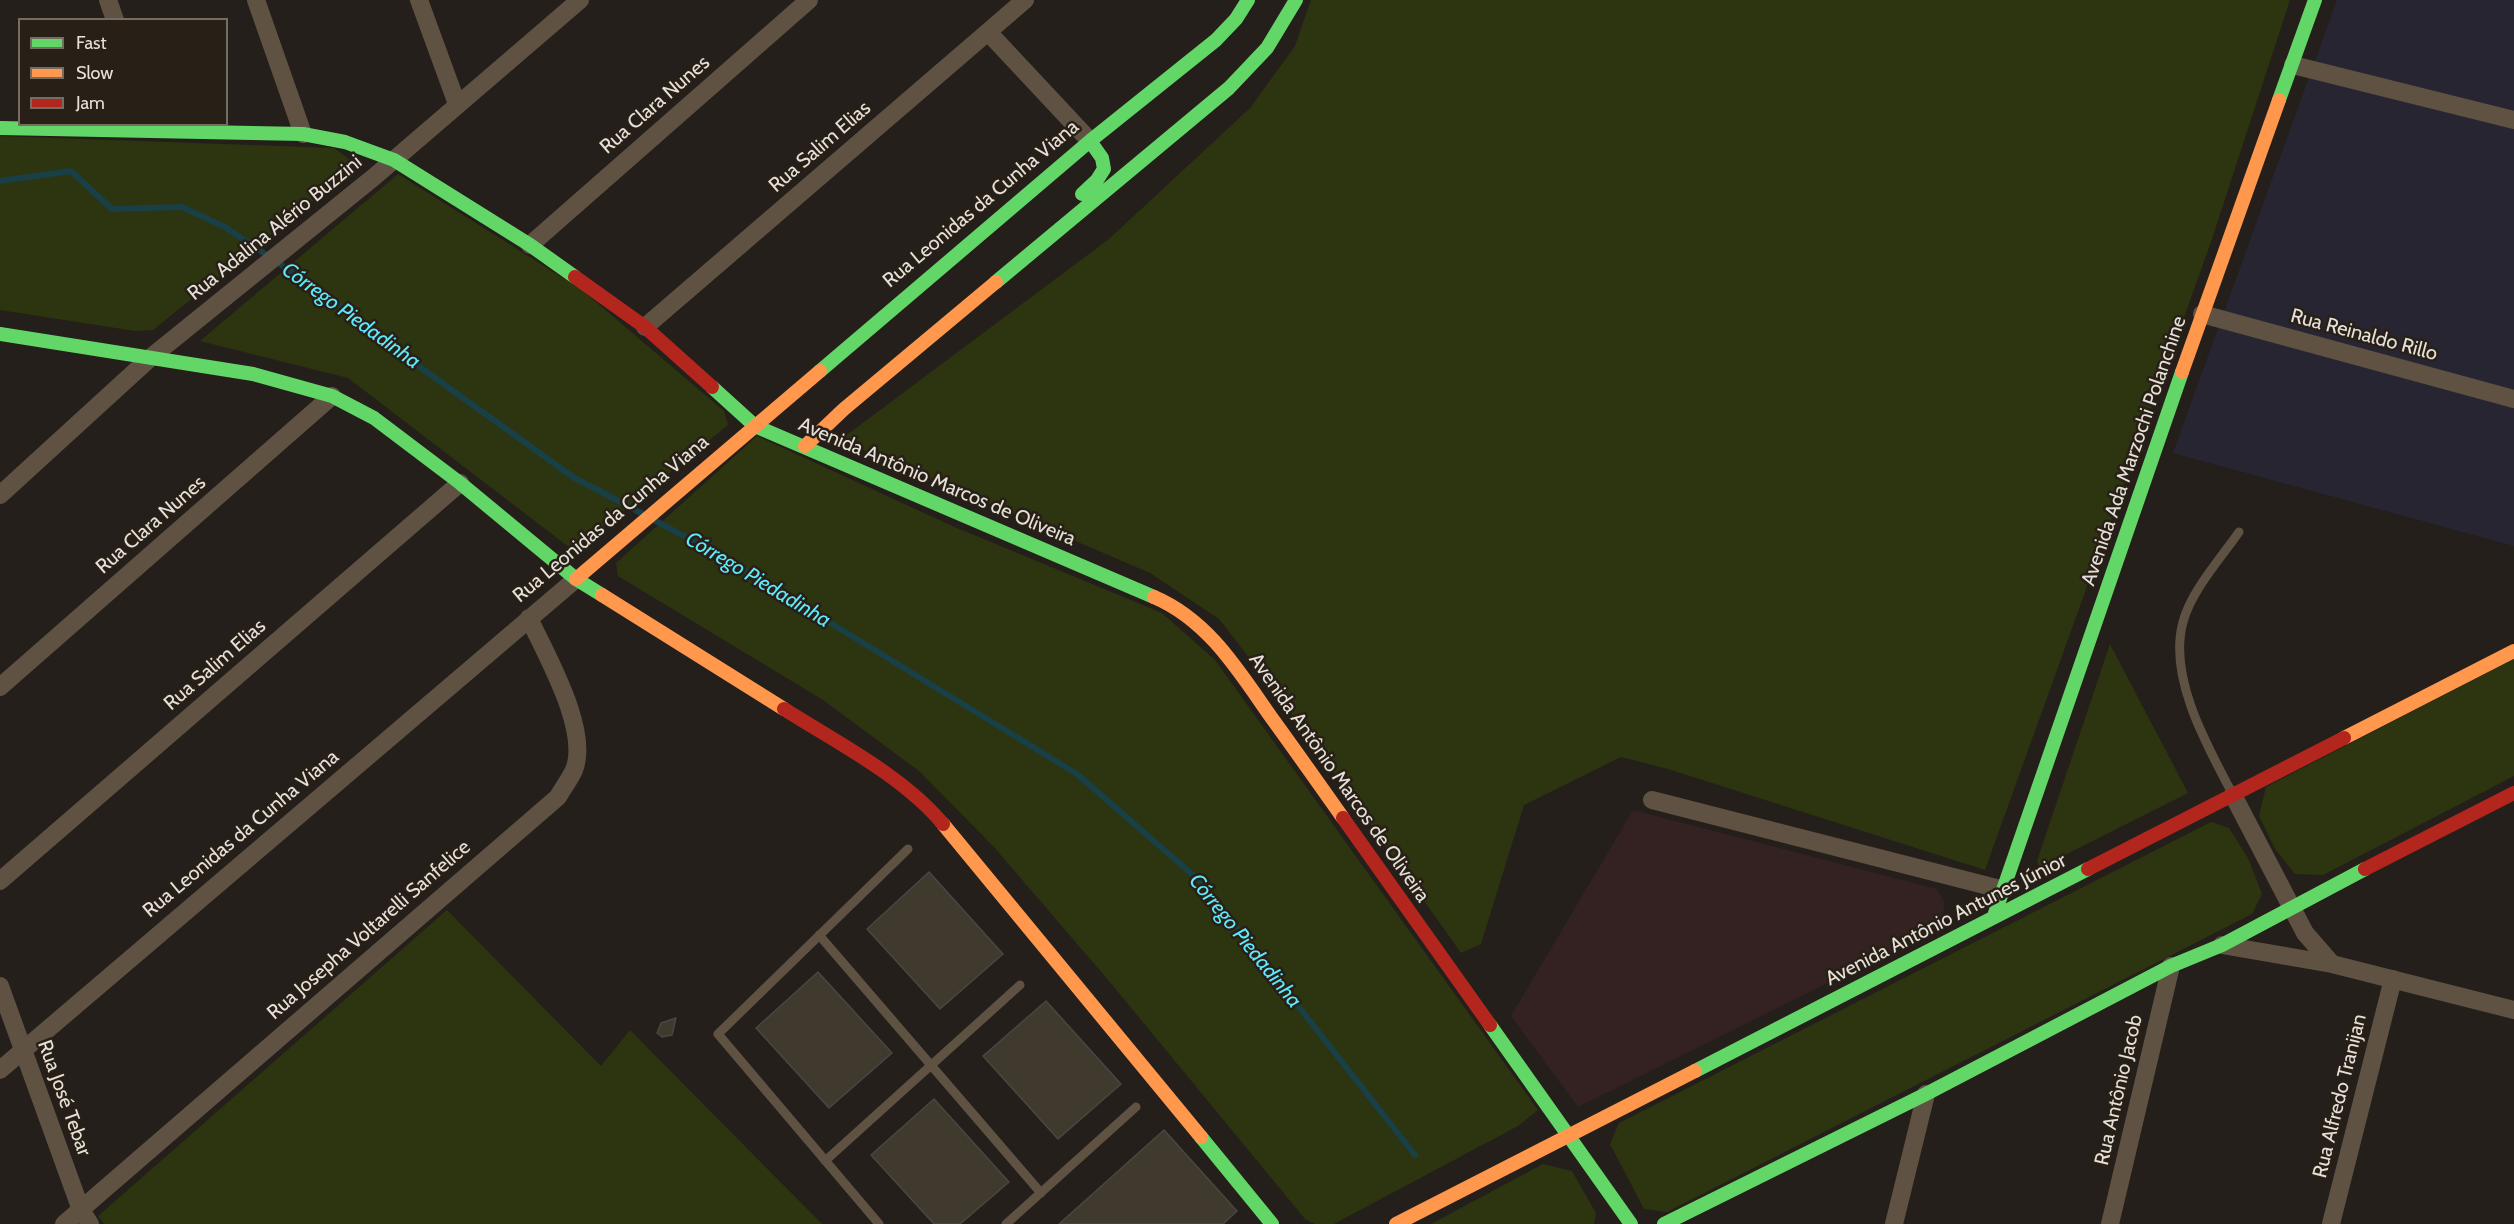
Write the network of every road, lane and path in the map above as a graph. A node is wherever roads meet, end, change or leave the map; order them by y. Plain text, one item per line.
1 (108, 0) edge
2 (256, 0) edge
3 (419, 0) edge
4 (809, 0) edge
5 (1025, 0) edge
6 (1248, 0) edge
7 (1296, 0) edge
8 (2315, 0) edge
9 (574, 2) edge
10 (114, 18) edge
11 (988, 32) junction
12 (2293, 65) junction
13 (457, 104) junction
14 (2514, 120) edge
15 (0, 128) edge
16 (154, 128) edge
17 (303, 134) junction
18 (1090, 141) junction
19 (394, 160) junction
20 (1049, 238) junction
21 (530, 245) junction
22 (2202, 314) junction
23 (645, 327) junction
24 (0, 334) edge
25 (150, 358) junction
26 (332, 396) junction
27 (2514, 399) edge
28 (755, 426) junction
29 (804, 446) junction
30 (460, 483) junction
31 (0, 495) edge
32 (2239, 532) dead end
33 (576, 579) junction
34 (529, 618) junction
35 (2514, 651) edge
36 (0, 687) edge
37 (2514, 793) edge
38 (2233, 795) junction
39 (1652, 800) dead end
40 (908, 849) dead end
41 (0, 881) edge
42 (2004, 890) junction
43 (2291, 907) junction
44 (1994, 916) junction
45 (819, 935) junction
46 (2222, 945) junction
47 (2332, 964) junction
48 (2171, 966) junction
49 (2393, 980) junction
50 (1020, 985) dead end
51 (0, 986) edge
52 (2514, 1010) edge
53 (23, 1050) junction
54 (932, 1066) junction
55 (0, 1070) edge
56 (1926, 1094) junction
57 (1136, 1107) dead end
58 (1568, 1136) junction
59 (825, 1161) junction
60 (1041, 1193) junction
61 (86, 1217) edge
62 (64, 1224) edge
63 (879, 1224) edge
64 (1006, 1224) edge
65 (1272, 1224) edge
66 (1396, 1224) edge
67 (1630, 1224) edge
68 (1664, 1224) edge
69 (1894, 1224) edge
70 (2110, 1224) edge
71 (2331, 1224) edge

1 - 10 street
2 - 17 street
3 - 13 street
4 - 21 street, Rua Clara Nunes
5 - 11 street, Rua Salim Elias
6 - 18 main road, Rua Leonidas da Cunha Viana
7 - 20 main road
8 - 12 main road, Avenida Ada Marzochi Polanchine
9 - 13 street, Rua Adalina Alério Buzzini
11 - 18 street
11 - 23 street, Rua Salim Elias
12 - 14 street
12 - 22 main road, Avenida Ada Marzochi Polanchine
13 - 19 street, Rua Adalina Alério Buzzini
15 - 16 main road, Avenida Antônio Marcos de Oliveira
16 - 17 main road, Avenida Antônio Marcos de Oliveira
17 - 19 main road, Avenida Antônio Marcos de Oliveira
18 - 20 main road
18 - 28 main road, Rua Leonidas da Cunha Viana
19 - 21 main road, Avenida Antônio Marcos de Oliveira
19 - 25 street, Rua Adalina Alério Buzzini
20 - 29 main road
21 - 23 main road, Avenida Antônio Marcos de Oliveira
22 - 27 street, Rua Reinaldo Rillo
22 - 42 main road, Avenida Ada Marzochi Polanchine
23 - 28 main road, Avenida Antônio Marcos de Oliveira
24 - 25 main road
25 - 26 main road
25 - 31 street, Rua Adalina Alério Buzzini
26 - 30 main road
26 - 36 street, Rua Clara Nunes
28 - 29 main road, Avenida Antônio Marcos de Oliveira
28 - 33 main road, Rua Leonidas da Cunha Viana
29 - 58 main road, Avenida Antônio Marcos de Oliveira
30 - 33 main road
30 - 41 street, Rua Salim Elias
32 - 38 lane
33 - 34 street, Rua Leonidas da Cunha Viana
33 - 65 main road
34 - 53 street, Rua Leonidas da Cunha Viana
34 - 61 street, Rua Josepha Voltarelli Sanfelice
35 - 38 main road, Avenida Antônio Antunes Júnior
37 - 43 main road
38 - 43 street
38 - 44 main road, Avenida Antônio Antunes Júnior
39 - 42 street
40 - 45 lane
42 - 44 main road, Avenida Ada Marzochi Polanchine
43 - 46 main road
43 - 47 street
44 - 58 main road, Avenida Antônio Antunes Júnior
45 - 54 lane
45 - 59 lane
46 - 47 street
46 - 48 main road
47 - 49 street
48 - 56 main road
48 - 70 street, Rua Antônio Jacob
49 - 52 street
49 - 71 street, Rua Alfredo Tranijan
50 - 54 lane
51 - 53 street, Rua José Tebar
53 - 55 street, Rua Leonidas da Cunha Viana
53 - 61 street, Rua José Tebar
54 - 59 lane
54 - 60 lane
56 - 68 main road
56 - 69 street
57 - 60 lane
58 - 66 main road, Avenida Antônio Antunes Júnior
58 - 67 main road, Avenida Antônio Marcos de Oliveira
59 - 63 lane
60 - 64 lane
61 - 62 street, Rua Josepha Voltarelli Sanfelice

